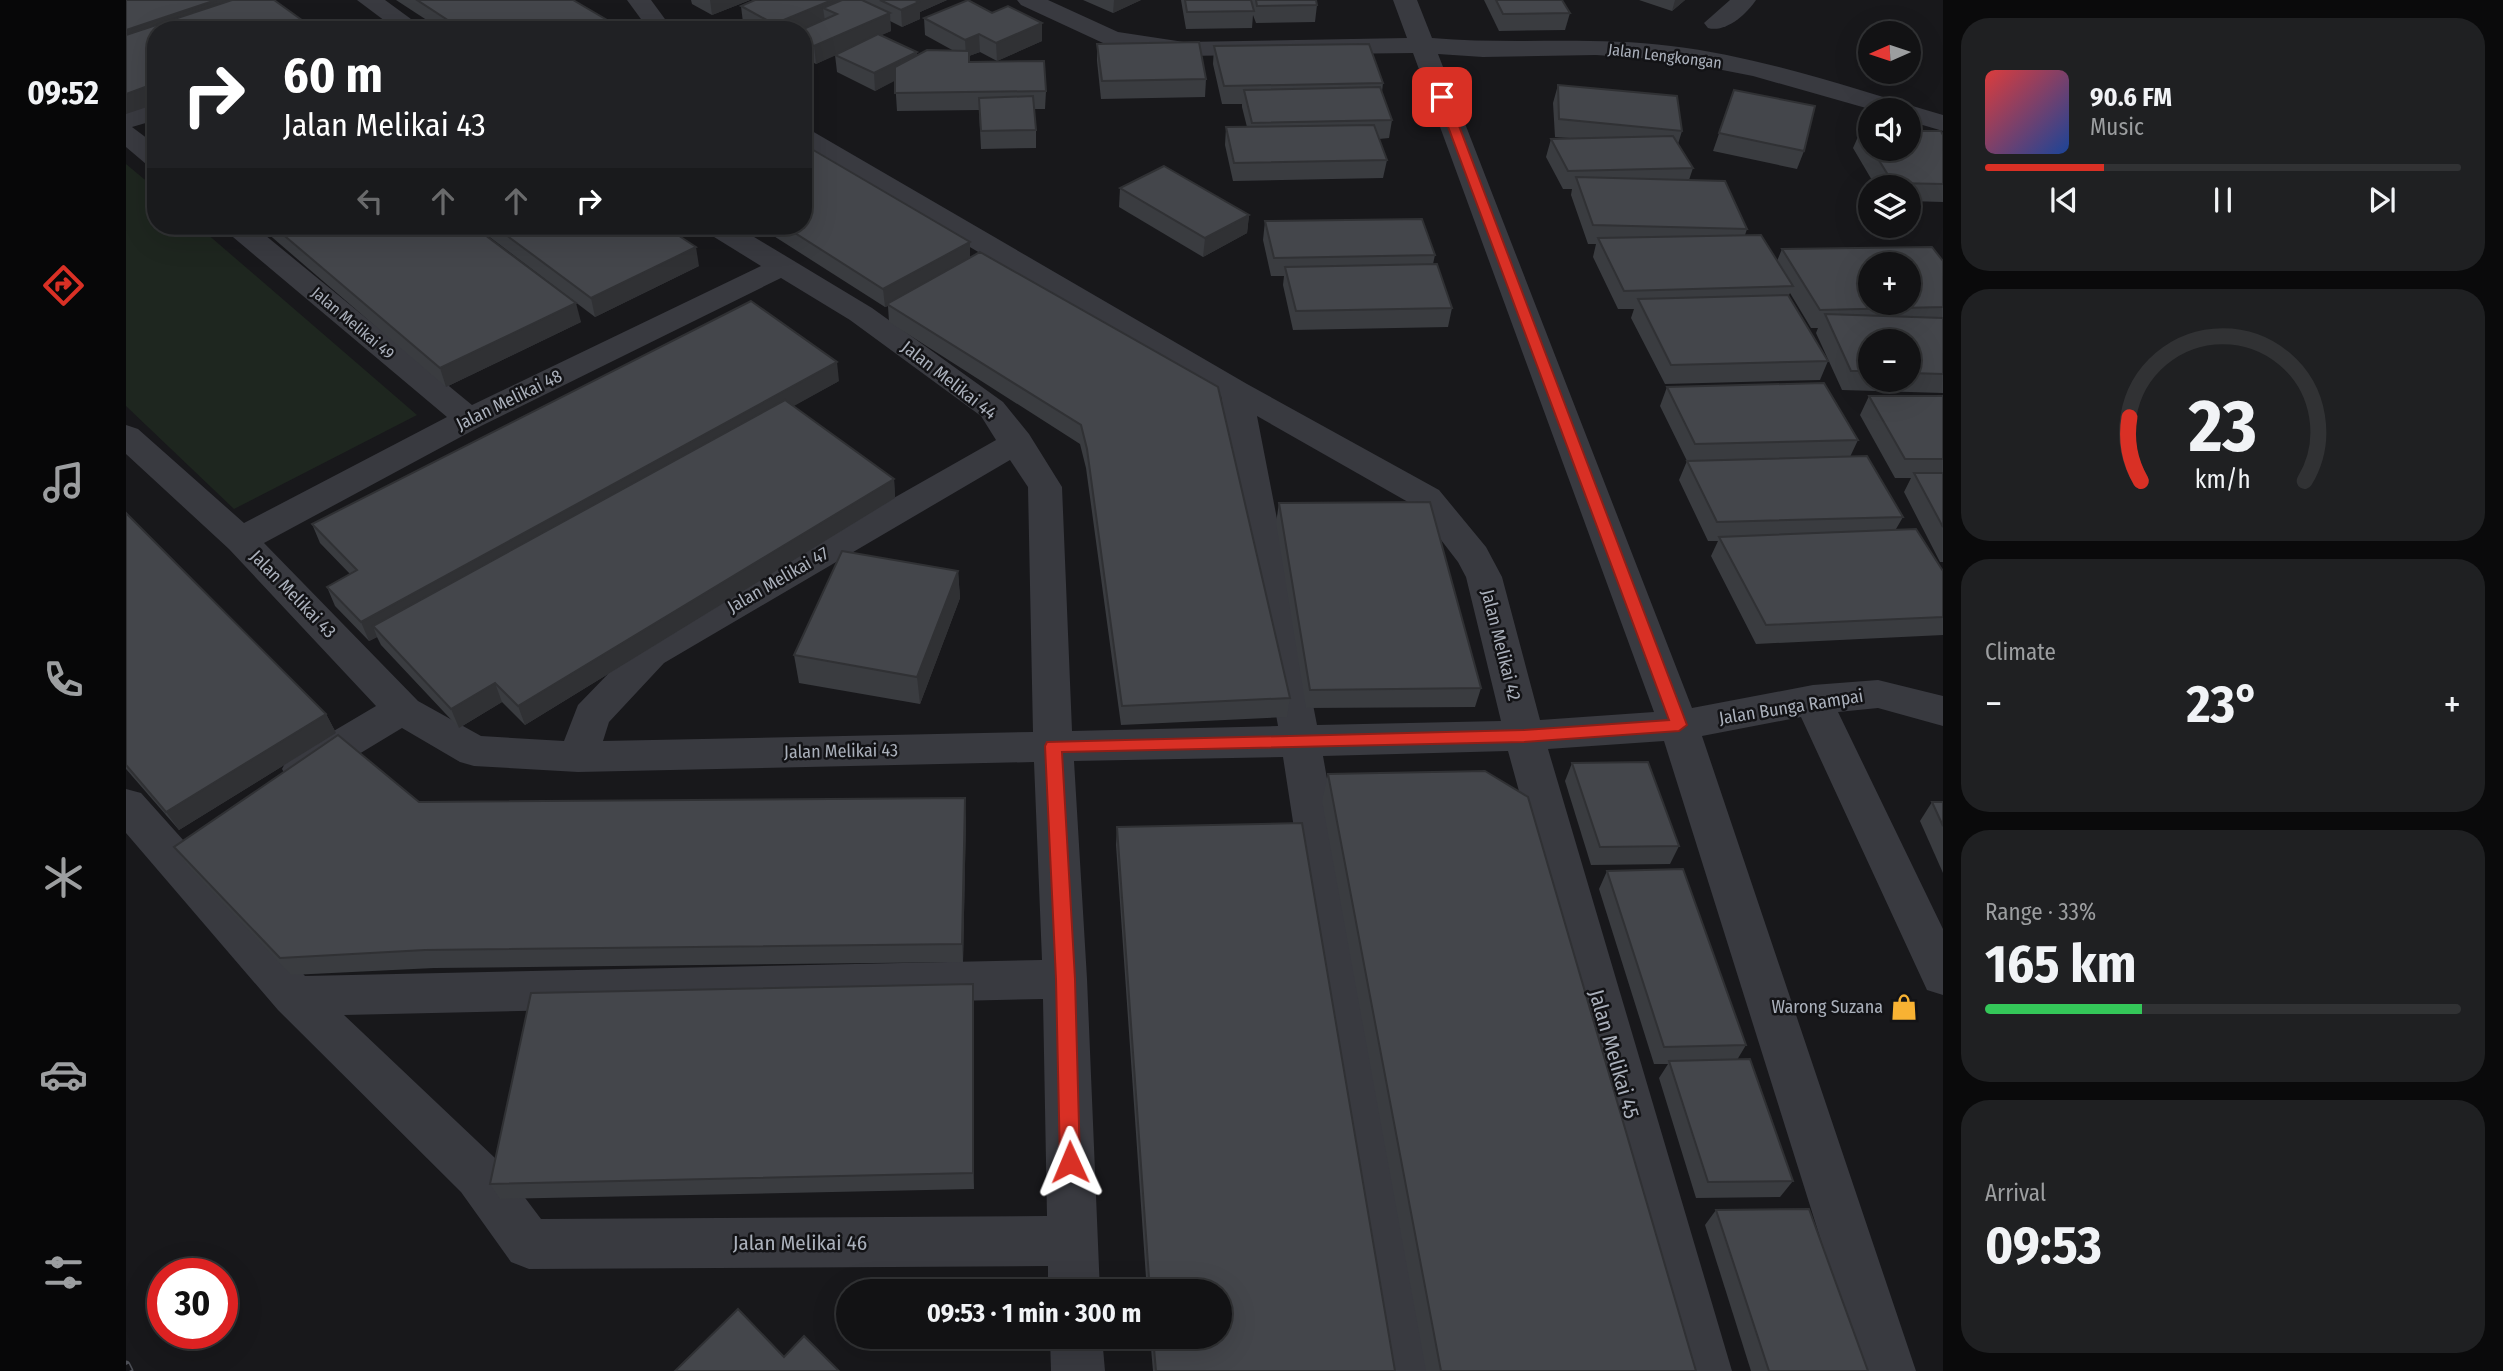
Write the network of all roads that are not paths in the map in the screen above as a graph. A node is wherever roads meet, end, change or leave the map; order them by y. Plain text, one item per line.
1 (369, 0) edge
2 (639, 0) edge
3 (1029, 0) edge
4 (1405, 0) edge
5 (1744, 0) edge
6 (393, 21) edge
7 (654, 21) edge
8 (1716, 23) dead end
9 (1423, 45) junction
10 (1859, 98) edge
11 (147, 114) edge
12 (1921, 117) edge
13 (126, 121) edge
14 (1943, 123) edge
15 (126, 134) edge
16 (812, 143) edge
17 (147, 151) edge
18 (248, 235) edge
19 (730, 235) edge
20 (781, 267) junction
21 (1236, 391) junction
22 (469, 419) junction
23 (126, 436) edge
24 (1017, 442) junction
25 (241, 540) junction
26 (1813, 700) junction
27 (402, 709) junction
28 (1943, 711) edge
29 (1679, 725) junction
30 (1524, 736) junction
31 (1300, 740) junction
32 (1053, 746) junction
33 (578, 757) junction
34 (271, 787) edge
35 (126, 805) edge
36 (1943, 976) edge
37 (1065, 979) junction
38 (294, 996) junction
39 (1072, 1241) junction
40 (1073, 1279) edge
41 (1077, 1349) edge
42 (1078, 1371) edge
43 (1405, 1371) edge
44 (1705, 1371) edge
45 (1889, 1371) edge

1 - 6 street
2 - 7 street
3 - 9 street, Jalan Lengkongan
4 - 9 street
5 - 8 street
9 - 10 street, Jalan Lengkongan
9 - 29 street
11 - 13 street
12 - 14 street
15 - 17 street
16 - 21 street, Jalan Melikai 42
18 - 22 street, Jalan Melikai 49
19 - 20 street, Jalan Melikai 44
20 - 22 street, Jalan Melikai 48
20 - 24 street, Jalan Melikai 44
21 - 30 street, Jalan Melikai 42
21 - 31 street
22 - 25 street, Jalan Melikai 48
23 - 25 street, Jalan Melikai 43
24 - 32 street, Jalan Melikai 44
24 - 33 street, Jalan Melikai 47
25 - 27 street, Jalan Melikai 43
26 - 28 street, Jalan Bunga Rampai
26 - 29 street, Jalan Bunga Rampai
26 - 36 street
27 - 33 street, Jalan Melikai 43
27 - 34 street
29 - 30 street, Jalan Melikai 43
29 - 45 street
30 - 31 street, Jalan Melikai 43
30 - 44 street, Jalan Melikai 45
31 - 32 street, Jalan Melikai 43
31 - 43 street
32 - 33 street, Jalan Melikai 43
32 - 37 street
35 - 38 street
37 - 38 street
37 - 39 street
38 - 39 street, Jalan Melikai 46
39 - 40 street
41 - 42 street

